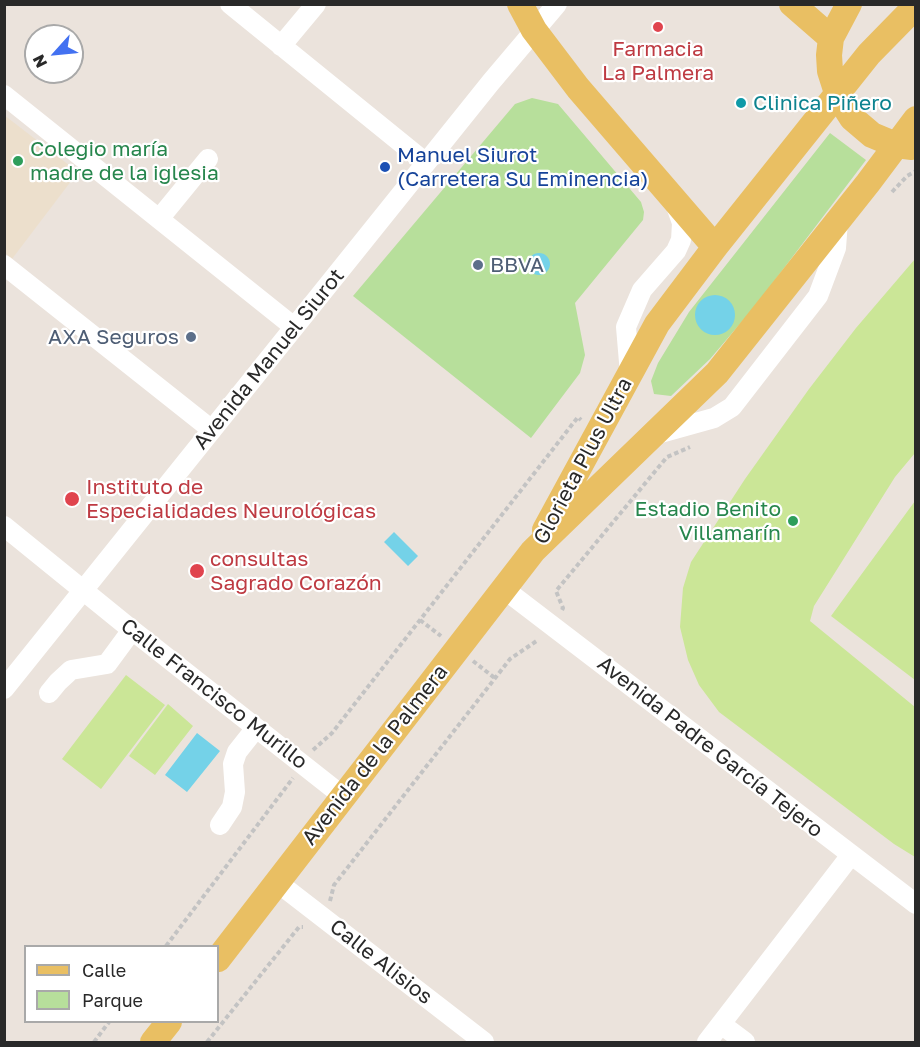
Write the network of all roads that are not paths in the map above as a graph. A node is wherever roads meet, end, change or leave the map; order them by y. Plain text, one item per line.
1 (230, 4) edge
2 (316, 4) edge
3 (520, 4) edge
4 (557, 4) edge
5 (792, 4) edge
6 (849, 4) edge
7 (915, 6) edge
8 (534, 30) junction
9 (831, 38) junction
10 (281, 46) junction
11 (4, 95) edge
12 (838, 96) junction
13 (915, 118) edge
14 (906, 147) edge
15 (208, 159) dead end
16 (426, 163) junction
17 (673, 199) junction
18 (159, 219) junction
19 (838, 221) junction
20 (714, 247) junction
21 (676, 251) junction
22 (4, 265) edge
23 (294, 327) junction
24 (630, 374) junction
25 (212, 430) junction
26 (653, 435) junction
27 (4, 526) edge
28 (533, 551) junction
29 (504, 589) junction
30 (84, 591) junction
31 (132, 630) junction
32 (4, 689) edge
33 (49, 693) dead end
34 (256, 728) junction
35 (344, 797) junction
36 (220, 825) dead end
37 (851, 855) junction
38 (277, 882) junction
39 (915, 904) edge
40 (219, 958) edge
41 (168, 1023) edge
42 (721, 1024) junction
43 (153, 1042) edge
44 (484, 1042) edge
45 (707, 1042) edge
46 (745, 1042) edge

1 - 10 street
2 - 10 street
3 - 8 main road
4 - 8 street, Avenida Manuel Siurot
5 - 9 main road
6 - 9 main road
7 - 12 main road, Glorieta Plus Ultra
8 - 16 street, Avenida Manuel Siurot
8 - 17 main road
9 - 12 main road
10 - 16 street
11 - 18 street
12 - 14 main road
12 - 20 main road, Glorieta Plus Ultra
13 - 14 main road, Glorieta Plus Ultra
14 - 19 main road, Glorieta Plus Ultra
15 - 18 street
16 - 23 street, Avenida Manuel Siurot
17 - 20 main road
17 - 21 street
18 - 23 street
19 - 26 main road, Glorieta Plus Ultra
19 - 26 street
20 - 21 street
20 - 24 main road, Glorieta Plus Ultra
21 - 24 street
22 - 25 street
23 - 25 street, Avenida Manuel Siurot
24 - 28 main road, Glorieta Plus Ultra
25 - 30 street, Avenida Manuel Siurot
26 - 28 main road, Glorieta Plus Ultra
27 - 30 street, Calle Francisco Murillo
28 - 29 main road, Avenida de la Palmera
29 - 35 main road, Avenida de la Palmera
29 - 37 street, Avenida Padre García Tejero
30 - 31 street, Calle Francisco Murillo
30 - 32 street, Avenida Manuel Siurot
31 - 33 street
31 - 34 street, Calle Francisco Murillo
34 - 35 street, Calle Francisco Murillo
34 - 36 street
35 - 38 main road, Avenida de la Palmera
37 - 39 street, Avenida Padre García Tejero
37 - 42 street
38 - 40 main road, Avenida de la Palmera
38 - 44 street, Calle Alisios
41 - 43 main road
42 - 45 street
42 - 46 street

